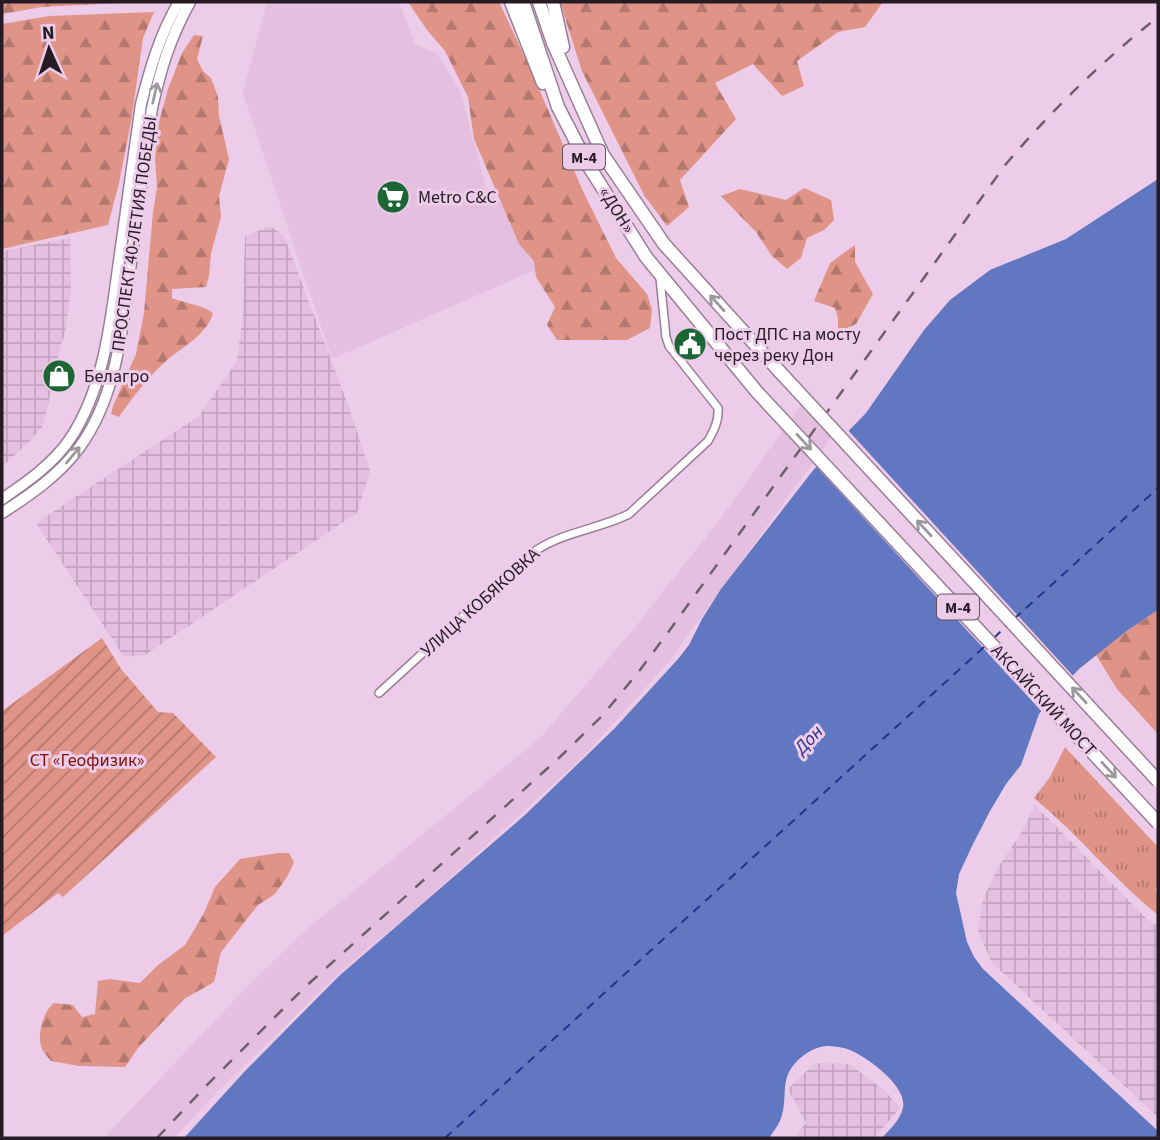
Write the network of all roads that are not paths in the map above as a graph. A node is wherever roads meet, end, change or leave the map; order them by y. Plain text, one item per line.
1 (178, 2) edge
2 (190, 2) edge
3 (511, 2) edge
4 (523, 2) edge
5 (539, 2) edge
6 (553, 2) edge
7 (558, 107) junction
8 (586, 117) junction
9 (660, 274) junction
10 (779, 372) joint
11 (757, 392) joint
12 (44, 467) junction
13 (53, 476) junction
14 (2, 499) edge
15 (2, 513) edge
16 (379, 693) dead end
17 (1158, 780) edge
18 (1158, 823) edge

1 - 12 main road, ПРОСПЕКТ 40-ЛЕТИЯ ПОБЕДЫ
13 -> 2 main road, ПРОСПЕКТ 40-ЛЕТИЯ ПОБЕДЫ
3 - 7 main road
4 - 7 main road, «ДОН» / М-4
5 - 8 main road, «ДОН» / М-4
6 - 8 main road
7 - 9 main road, «ДОН» / М-4
10 -> 8 main road, «ДОН» / М-4
9 - 11 main road, «ДОН» / М-4
9 - 16 street, УЛИЦА КОБЯКОВКА
17 -> 10 main road, АКСАЙСКИЙ МОСТ / М-4, bridge
11 -> 18 main road, АКСАЙСКИЙ МОСТ / М-4, bridge
12 - 13 main road
12 - 14 main road, ПРОСПЕКТ 40-ЛЕТИЯ ПОБЕДЫ
13 - 15 main road, ПРОСПЕКТ 40-ЛЕТИЯ ПОБЕДЫ

